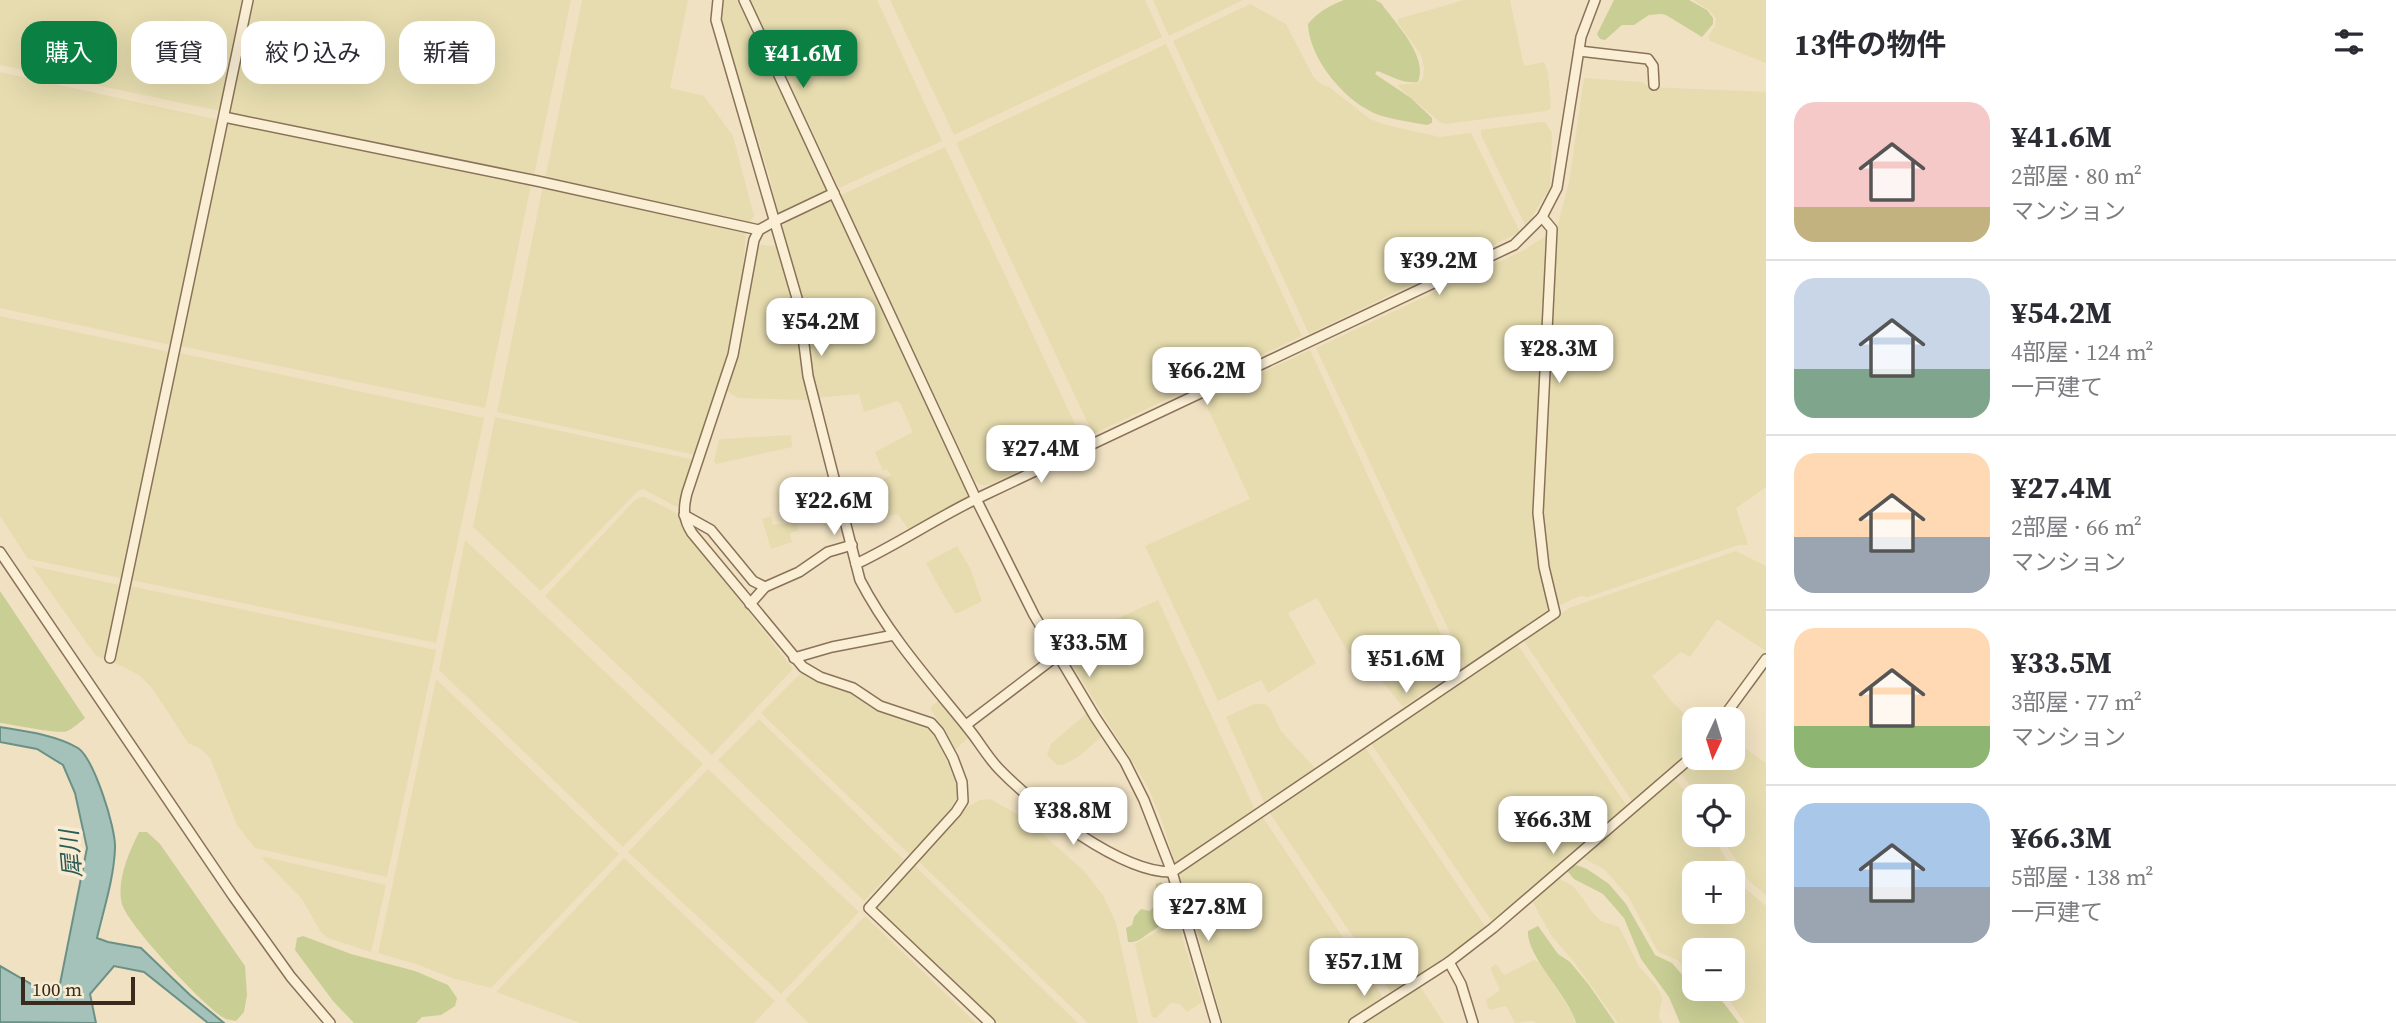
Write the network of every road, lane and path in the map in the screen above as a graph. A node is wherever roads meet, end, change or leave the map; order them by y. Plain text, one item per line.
1 (248, 0) edge
2 (718, 0) edge
3 (744, 0) edge
4 (1595, 0) edge
5 (1579, 51) junction
6 (1654, 85) dead end
7 (224, 117) junction
8 (834, 193) junction
9 (1542, 217) junction
10 (775, 221) junction
11 (759, 230) junction
12 (976, 499) junction
13 (684, 515) junction
14 (852, 545) junction
15 (0, 552) edge
16 (856, 564) junction
17 (765, 587) junction
18 (750, 604) junction
19 (894, 635) junction
20 (1058, 655) junction
21 (794, 657) junction
22 (110, 658) dead end
23 (1766, 659) edge
24 (1731, 707) edge
25 (965, 725) junction
26 (1682, 765) edge
27 (1172, 872) junction
28 (1449, 962) junction
29 (330, 1023) edge
30 (990, 1023) edge
31 (1216, 1023) edge
32 (1354, 1023) edge
33 (1473, 1023) edge

1 - 7 street
2 - 10 street
3 - 8 street
4 - 5 street
5 - 6 street
5 - 9 street
7 - 11 street
7 - 22 street
8 - 10 street
8 - 12 street
9 - 12 street
9 - 27 street
10 - 11 street
10 - 14 street
11 - 13 street
12 - 16 street
12 - 20 street
13 - 17 street
13 - 18 street
14 - 16 street
14 - 17 street
15 - 29 street
16 - 19 street
17 - 18 street
18 - 21 street
19 - 21 street
19 - 25 street
20 - 25 street
20 - 27 street
21 - 30 street
23 - 24 street
25 - 27 street
26 - 28 street
27 - 31 street
28 - 32 street
28 - 33 street

